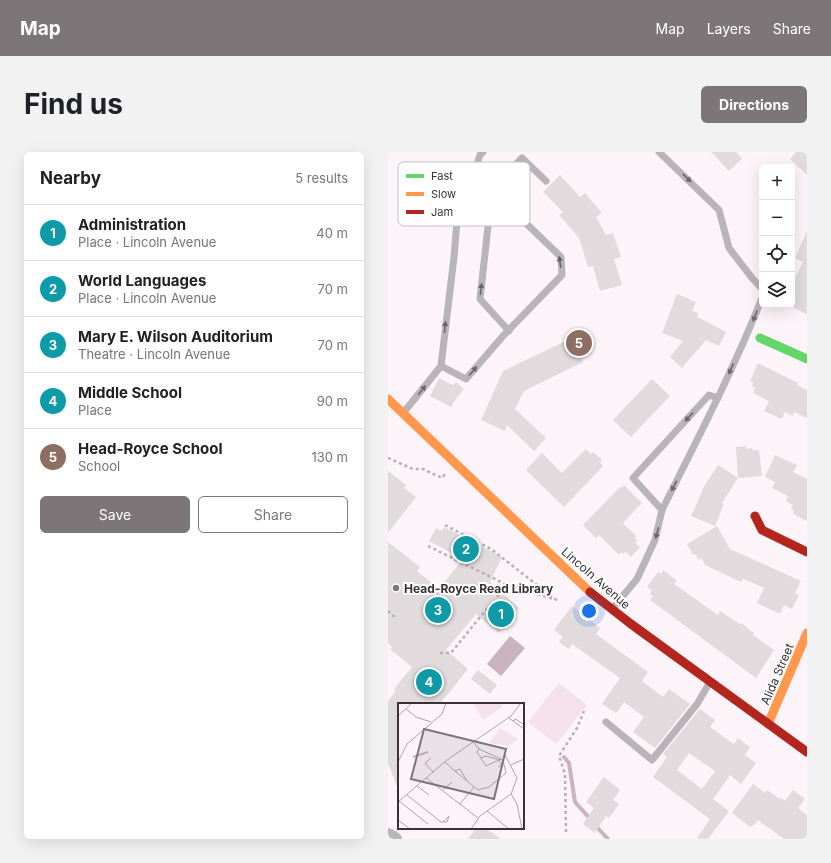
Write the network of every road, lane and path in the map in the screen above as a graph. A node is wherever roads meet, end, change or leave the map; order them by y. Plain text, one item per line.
1 (483, 152) edge
2 (659, 152) edge
3 (478, 162) edge
4 (518, 162) edge
5 (526, 162) edge
6 (530, 166) edge
7 (546, 181) dead end
8 (457, 226) edge
9 (488, 226) edge
10 (530, 226) edge
11 (759, 286) edge
12 (759, 306) edge
13 (509, 330) junction
14 (748, 334) junction
15 (760, 338) joint
16 (807, 359) edge
17 (441, 366) junction
18 (718, 398) junction
19 (388, 399) edge
20 (403, 414) junction
21 (388, 458) edge
22 (455, 463) junction
23 (662, 510) junction
24 (755, 516) dead end
25 (445, 525) dead end
26 (428, 546) dead end
27 (807, 552) edge
28 (507, 585) junction
29 (497, 597) dead end
30 (490, 606) dead end
31 (612, 610) junction
32 (388, 611) edge
33 (396, 618) dead end
34 (807, 633) edge
35 (440, 653) dead end
36 (711, 682) junction
37 (584, 711) dead end
38 (606, 722) dead end
39 (768, 724) junction
40 (807, 752) edge
41 (566, 832) dead end
42 (388, 835) edge
43 (395, 839) edge

1 - 3 lane
2 -> 11 lane
4 - 5 lane
6 - 7 lane
17 -> 8 lane
13 -> 9 lane
13 -> 10 lane
12 -> 14 lane
17 -> 13 lane
14 - 15 lane
14 -> 18 lane
15 - 16 main road
20 -> 17 lane
18 -> 23 lane
18 -> 23 lane
19 - 20 main road, Lincoln Avenue
20 - 22 main road, Lincoln Avenue
21 - 22 path
22 - 31 main road, Lincoln Avenue
23 -> 31 lane
24 - 27 main road
25 - 28 path
26 - 28 path
28 - 29 path
30 - 35 path
31 - 36 main road, Lincoln Avenue
32 - 33 path
34 - 39 main road, Alida Street
36 - 38 lane
36 - 39 main road, Lincoln Avenue
37 - 41 path
39 - 40 main road, Lincoln Avenue
42 - 43 street

